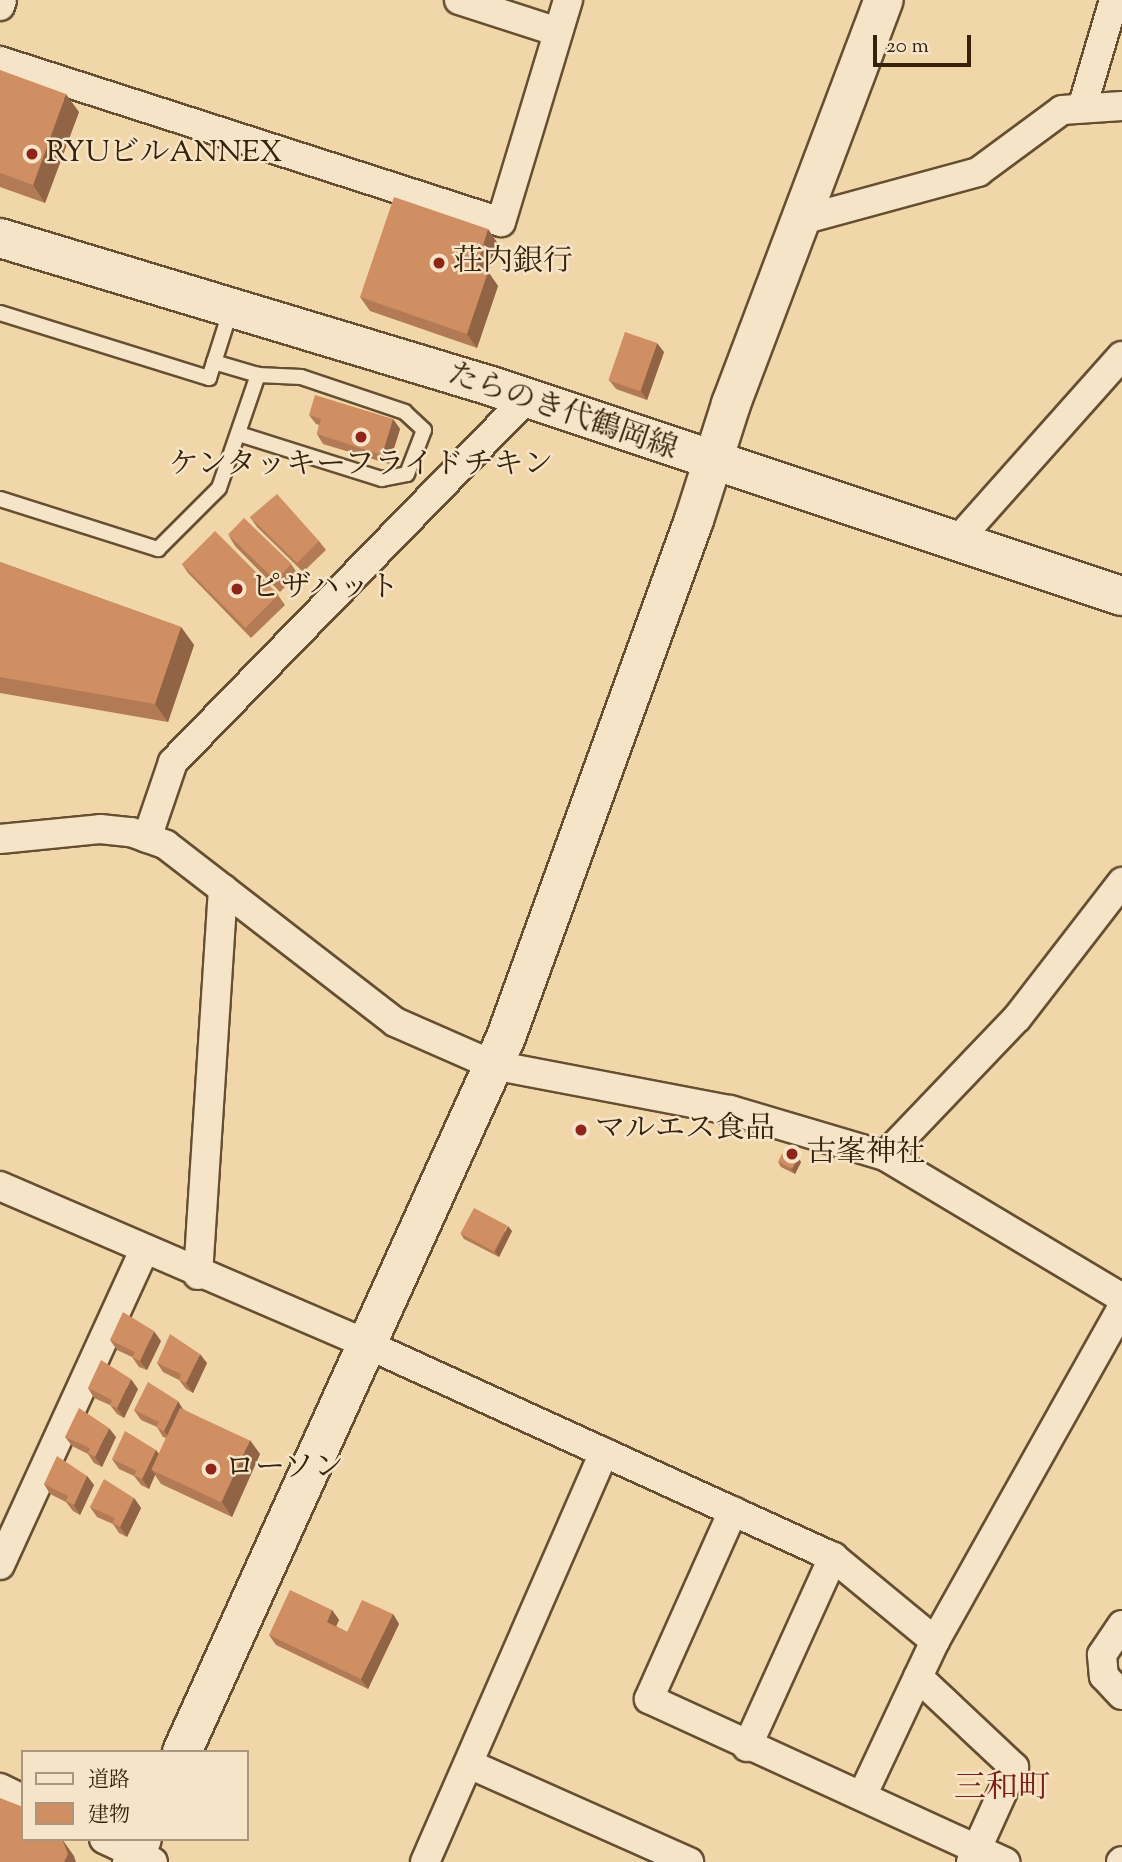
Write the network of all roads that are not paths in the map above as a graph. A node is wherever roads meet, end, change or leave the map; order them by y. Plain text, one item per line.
1 (2, 0) edge
2 (459, 0) edge
3 (568, 0) edge
4 (884, 0) edge
5 (1114, 0) edge
6 (0, 6) edge
7 (558, 32) junction
8 (0, 61) edge
9 (1122, 106) edge
10 (1082, 108) junction
11 (797, 221) junction
12 (0, 237) edge
13 (232, 308) junction
14 (0, 313) edge
15 (1122, 356) edge
16 (214, 362) junction
17 (258, 375) junction
18 (526, 399) junction
19 (239, 434) junction
20 (712, 463) junction
21 (0, 499) edge
22 (956, 542) junction
23 (1122, 596) edge
24 (147, 838) junction
25 (0, 839) edge
26 (1122, 882) edge
27 (223, 889) junction
28 (494, 1065) junction
29 (885, 1156) junction
30 (0, 1186) edge
31 (144, 1251) junction
32 (198, 1275) junction
33 (1122, 1298) edge
34 (1122, 1308) edge
35 (364, 1343) junction
36 (604, 1452) junction
37 (733, 1511) junction
38 (833, 1557) junction
39 (0, 1565) edge
40 (1122, 1625) edge
41 (935, 1642) junction
42 (918, 1677) junction
43 (1122, 1695) edge
44 (747, 1747) junction
45 (182, 1750) edge
46 (469, 1764) junction
47 (0, 1788) edge
48 (862, 1796) junction
49 (21, 1798) edge
50 (973, 1856) edge
51 (425, 1862) edge
52 (690, 1862) edge
53 (1004, 1862) edge

1 - 6 street
2 - 7 street
3 - 7 street
4 - 11 street
5 - 10 street
7 - 8 street
9 - 10 street
10 - 11 street
11 - 20 street
12 - 13 street, たらのき代鶴岡線
13 - 16 lane
13 - 18 street, たらのき代鶴岡線
14 - 16 lane
15 - 22 street
16 - 17 lane
17 - 19 lane
17 - 19 lane
18 - 20 street, たらのき代鶴岡線
18 - 24 street
19 - 21 lane
20 - 22 street, たらのき代鶴岡線
20 - 28 street
22 - 23 street, たらのき代鶴岡線
24 - 25 street
24 - 27 street
26 - 29 street
27 - 28 street
27 - 32 street
28 - 29 street
28 - 35 street
29 - 33 street
30 - 31 street
31 - 32 street
31 - 39 street
32 - 35 street
34 - 41 street
35 - 36 street
35 - 45 street
36 - 37 street
36 - 46 street
37 - 38 street
37 - 44 street
38 - 41 street
38 - 44 street
40 - 43 street
41 - 42 street
42 - 48 street
42 - 50 street
44 - 48 street
46 - 51 street
46 - 52 street
47 - 49 street
48 - 50 street
50 - 53 street

